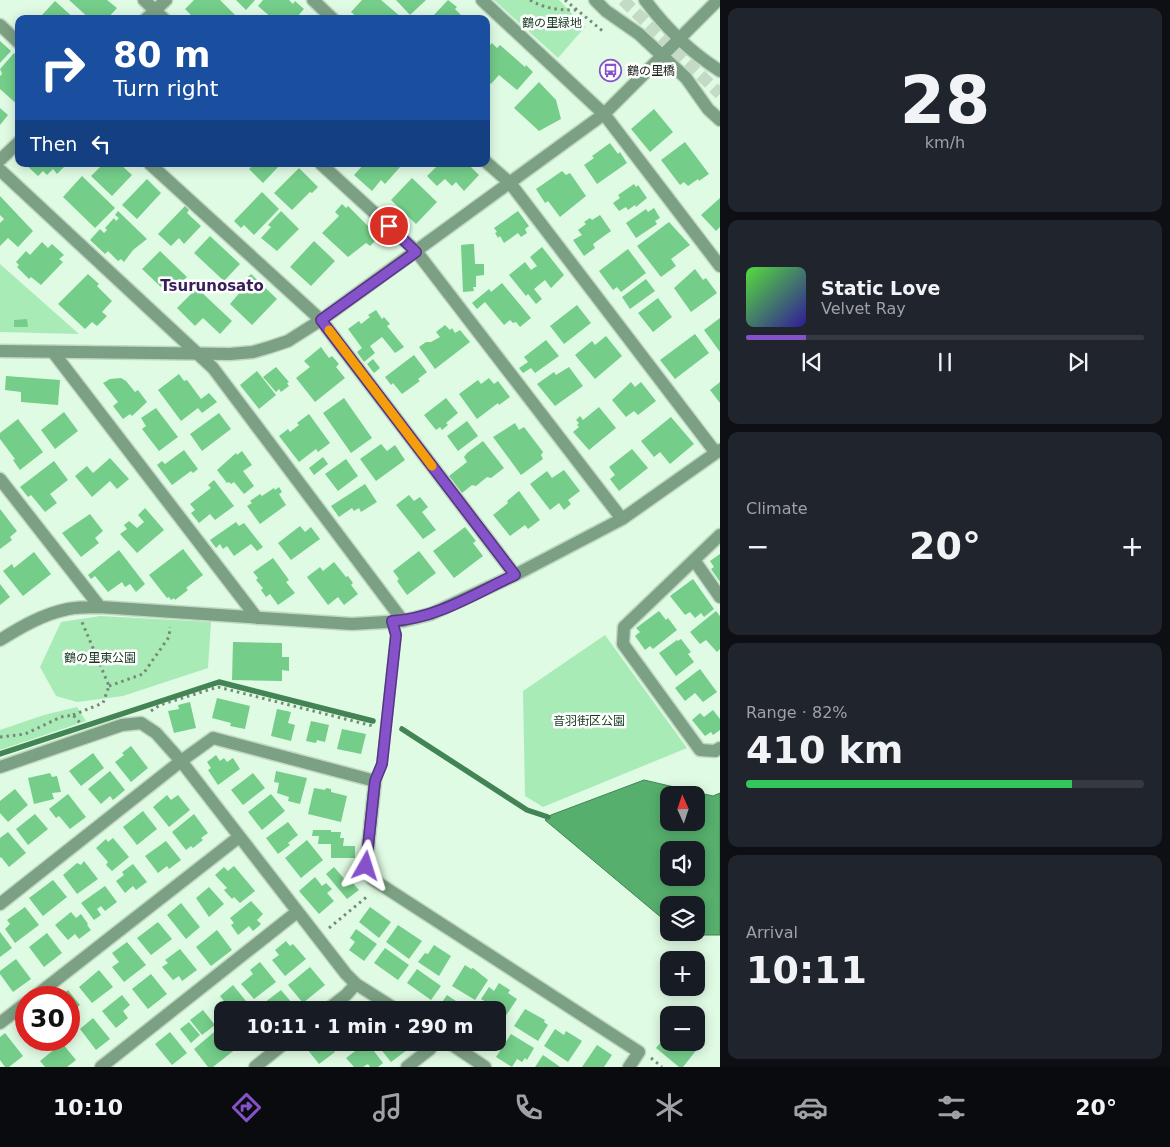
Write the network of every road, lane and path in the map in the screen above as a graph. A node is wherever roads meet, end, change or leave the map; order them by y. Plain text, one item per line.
1 (144, 0) edge
2 (166, 0) edge
3 (312, 0) edge
4 (482, 0) edge
5 (530, 0) edge
6 (565, 0) edge
7 (595, 0) edge
8 (646, 0) edge
9 (718, 0) edge
10 (577, 10) junction
11 (154, 15) edge
12 (156, 15) edge
13 (329, 15) edge
14 (0, 26) edge
15 (605, 33) dead end
16 (680, 38) junction
17 (15, 39) edge
18 (663, 56) junction
19 (720, 71) edge
20 (604, 114) junction
21 (720, 120) edge
22 (15, 146) edge
23 (0, 160) edge
24 (490, 166) edge
25 (153, 167) edge
26 (324, 167) edge
27 (0, 170) edge
28 (510, 183) junction
29 (416, 252) junction
30 (720, 266) edge
31 (321, 320) junction
32 (0, 351) edge
33 (53, 352) junction
34 (198, 354) junction
35 (718, 452) edge
36 (0, 479) edge
37 (622, 519) junction
38 (720, 535) edge
39 (694, 560) junction
40 (515, 575) junction
41 (720, 597) edge
42 (100, 606) junction
43 (76, 608) junction
44 (172, 612) junction
45 (258, 618) junction
46 (398, 621) junction
47 (0, 640) edge
48 (108, 686) junction
49 (73, 715) junction
50 (142, 723) junction
51 (81, 724) dead end
52 (378, 728) dead end
53 (0, 737) edge
54 (720, 748) edge
55 (181, 761) junction
56 (0, 767) edge
57 (375, 781) junction
58 (238, 837) junction
59 (382, 885) junction
60 (0, 904) edge
61 (297, 912) junction
62 (325, 932) dead end
63 (356, 984) junction
64 (48, 986) edge
65 (338, 1001) edge
66 (383, 1001) edge
67 (15, 1011) edge
68 (0, 1023) edge
69 (275, 1051) edge
70 (428, 1051) edge
71 (461, 1051) edge
72 (101, 1067) edge
73 (255, 1067) edge
74 (408, 1067) edge
75 (485, 1067) edge
76 (629, 1067) edge

1 - 11 street
2 - 12 street
3 - 13 street
4 - 20 street
5 - 10 path
6 - 10 path
7 - 18 street
8 - 16 street
9 - 16 street
10 - 15 path
14 - 17 street
16 - 18 street
16 - 19 street
18 - 20 street
18 - 21 street
20 - 28 street
20 - 30 street
22 - 23 street
24 - 28 street
25 - 31 street
26 - 29 street
27 - 34 street
28 - 29 street
28 - 35 street
29 - 31 street
29 - 37 street
31 - 34 street
31 - 40 street
32 - 33 street
33 - 34 street
33 - 45 street
34 - 46 street
35 - 37 street
36 - 42 street
37 - 40 street
38 - 39 street
39 - 41 street
39 - 54 street
40 - 46 street
42 - 43 street
42 - 44 street
43 - 47 street
43 - 48 path
44 - 45 street
44 - 48 path
45 - 46 street
46 - 57 lane
48 - 49 path
49 - 51 path
49 - 53 path
50 - 52 path
50 - 55 street
50 - 56 street
55 - 57 street
55 - 58 street
55 - 60 street
57 - 59 street
58 - 61 street
58 - 64 street
59 - 62 path
59 - 76 street
61 - 63 street
61 - 72 street
63 - 65 street
63 - 66 street
67 - 68 street
69 - 73 street
70 - 74 street
71 - 75 street

